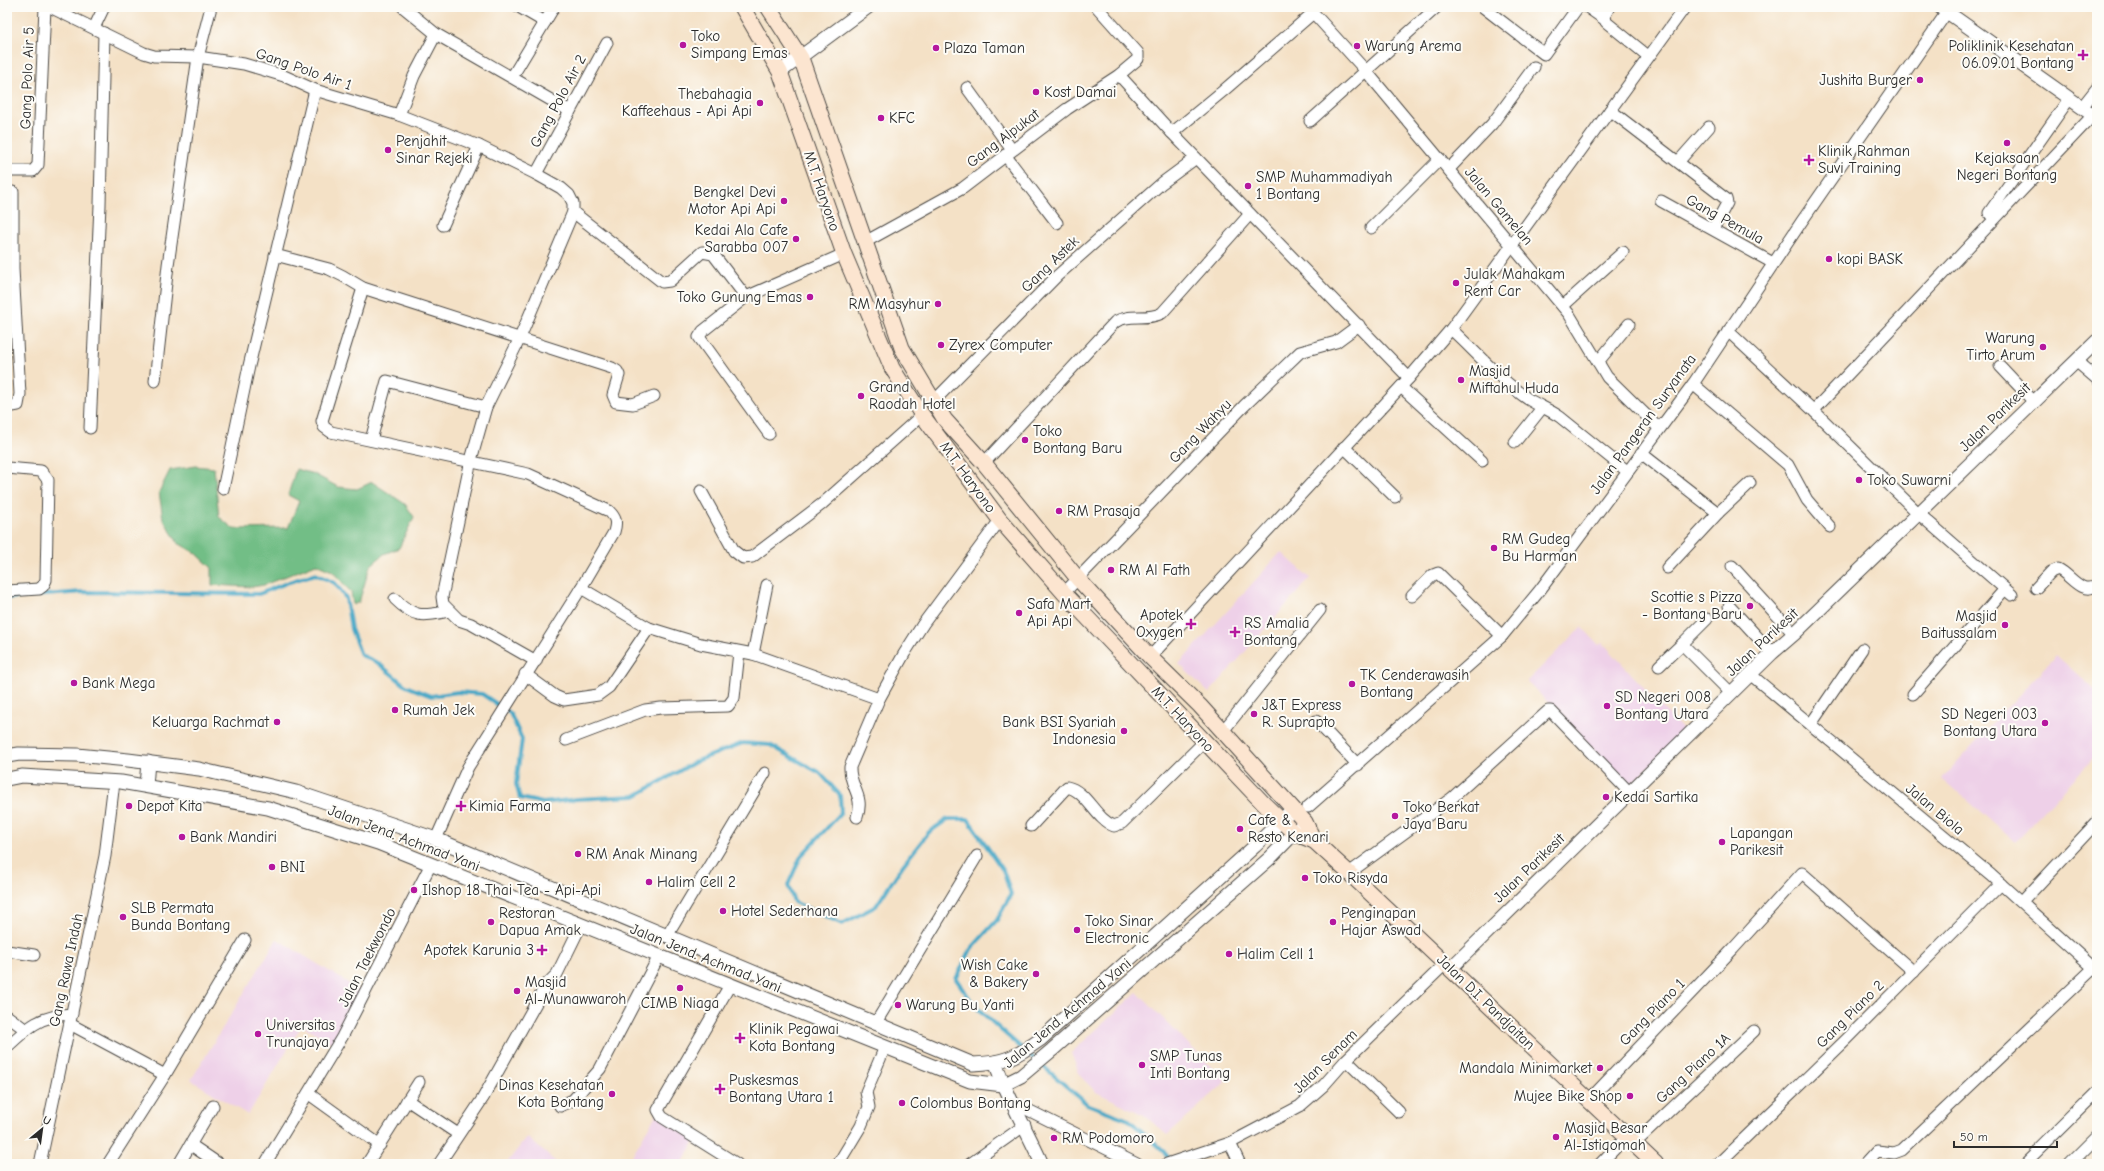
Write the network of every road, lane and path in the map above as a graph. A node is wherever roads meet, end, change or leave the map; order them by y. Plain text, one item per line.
1 (45, 7) edge
2 (50, 7) edge
3 (104, 7) edge
4 (211, 7) edge
5 (403, 7) edge
6 (519, 7) edge
7 (554, 7) edge
8 (742, 7) edge
9 (768, 7) edge
10 (868, 7) edge
11 (1097, 7) edge
12 (1437, 7) edge
13 (1483, 7) edge
14 (1578, 7) edge
15 (1587, 7) edge
16 (1609, 7) edge
17 (1685, 7) edge
18 (1311, 10) edge
19 (1944, 10) edge
20 (1604, 19) junction
21 (545, 22) junction
22 (99, 30) junction
23 (436, 34) junction
24 (607, 43) dead end
25 (1648, 56) junction
26 (198, 57) junction
27 (801, 58) junction
28 (1534, 67) dead end
29 (1366, 71) junction
30 (780, 72) junction
31 (1119, 75) junction
32 (512, 77) junction
33 (967, 88) dead end
34 (2097, 88) edge
35 (315, 90) junction
36 (2069, 99) junction
37 (2082, 107) junction
38 (1610, 110) junction
39 (570, 111) junction
40 (2096, 115) edge
41 (399, 116) junction
42 (1310, 121) dead end
43 (1709, 127) dead end
44 (1172, 133) junction
45 (479, 146) junction
46 (1009, 152) junction
47 (1196, 158) junction
48 (1440, 159) junction
49 (1678, 162) junction
50 (1449, 170) junction
51 (7, 171) edge
52 (536, 174) junction
53 (13, 192) dead end
54 (1661, 201) dead end
55 (573, 212) junction
56 (1989, 213) dead end
57 (1250, 214) junction
58 (1057, 223) dead end
59 (443, 225) dead end
60 (1371, 228) dead end
61 (1713, 229) junction
62 (865, 242) junction
63 (1513, 245) junction
64 (1623, 252) dead end
65 (844, 254) junction
66 (275, 255) junction
67 (1773, 263) junction
68 (10, 268) edge
69 (363, 288) junction
70 (746, 297) junction
71 (1563, 306) junction
72 (1629, 324) dead end
73 (1358, 325) junction
74 (1451, 329) junction
75 (1728, 331) junction
76 (12, 338) edge
77 (519, 340) junction
78 (2097, 341) edge
79 (2076, 361) junction
80 (1598, 362) junction
81 (2000, 366) dead end
82 (1409, 378) junction
83 (2097, 379) edge
84 (155, 380) dead end
85 (1693, 384) junction
86 (1401, 387) junction
87 (654, 396) dead end
88 (934, 401) junction
89 (2034, 402) junction
90 (7, 407) edge
91 (486, 407) junction
92 (1542, 408) junction
93 (1815, 412) junction
94 (922, 415) junction
95 (90, 428) dead end
96 (1659, 428) junction
97 (769, 434) dead end
98 (371, 440) junction
99 (1515, 442) dead end
100 (1344, 447) junction
101 (1641, 452) junction
102 (471, 460) junction
103 (1482, 461) dead end
104 (984, 464) junction
105 (7, 468) edge
106 (1627, 471) junction
107 (1750, 484) dead end
108 (223, 489) dead end
109 (701, 490) dead end
110 (1395, 497) dead end
111 (1718, 513) junction
112 (1918, 513) junction
113 (1000, 520) junction
114 (1830, 527) dead end
115 (1732, 566) dead end
116 (1667, 568) dead end
117 (1079, 580) junction
118 (767, 585) dead end
119 (581, 588) junction
120 (2036, 588) dead end
121 (2095, 589) edge
122 (7, 590) edge
123 (1064, 593) junction
124 (1412, 596) dead end
125 (395, 599) dead end
126 (1729, 606) dead end
127 (1320, 610) dead end
128 (449, 611) junction
129 (1707, 619) dead end
130 (649, 628) junction
131 (1794, 634) junction
132 (1502, 636) junction
133 (1682, 644) junction
134 (1862, 649) dead end
135 (739, 652) junction
136 (1772, 653) junction
137 (753, 654) junction
138 (1150, 657) junction
139 (536, 661) junction
140 (1660, 666) dead end
141 (525, 674) junction
142 (1750, 674) junction
143 (1731, 693) junction
144 (1913, 694) dead end
145 (879, 699) junction
146 (1316, 721) dead end
147 (1811, 724) junction
148 (1223, 731) junction
149 (566, 740) dead end
150 (1204, 742) junction
151 (7, 756) edge
152 (118, 759) junction
153 (148, 762) junction
154 (1358, 766) junction
155 (765, 773) dead end
156 (7, 779) edge
157 (114, 782) junction
158 (146, 786) junction
159 (1630, 793) junction
160 (1308, 807) junction
161 (1293, 809) junction
162 (857, 817) dead end
163 (1281, 820) junction
164 (1305, 822) junction
165 (2097, 822) edge
166 (1030, 826) dead end
167 (1294, 833) junction
168 (436, 839) junction
169 (1314, 841) junction
170 (976, 856) dead end
171 (431, 864) junction
172 (1349, 873) junction
173 (2001, 884) junction
174 (2022, 902) junction
175 (581, 925) junction
176 (667, 936) junction
177 (244, 940) dead end
178 (7, 951) edge
179 (34, 955) dead end
180 (659, 956) junction
181 (722, 959) junction
182 (1448, 965) junction
183 (2096, 968) edge
184 (1914, 972) junction
185 (761, 976) junction
186 (714, 978) junction
187 (730, 984) junction
188 (753, 994) junction
189 (7, 1016) edge
190 (71, 1019) junction
191 (875, 1024) junction
192 (26, 1030) junction
193 (1754, 1031) dead end
194 (7, 1047) edge
195 (885, 1047) junction
196 (1346, 1060) junction
197 (995, 1062) junction
198 (165, 1076) junction
199 (419, 1082) dead end
200 (1003, 1085) junction
201 (2097, 1092) edge
202 (309, 1094) junction
203 (407, 1100) junction
204 (1588, 1100) junction
205 (1014, 1103) junction
206 (213, 1106) dead end
207 (560, 1106) dead end
208 (1399, 1112) dead end
209 (1025, 1125) junction
210 (458, 1134) junction
211 (2097, 1137) edge
212 (1631, 1140) junction
213 (1230, 1143) junction
214 (191, 1145) junction
215 (380, 1145) junction
216 (40, 1164) edge
217 (108, 1164) edge
218 (179, 1164) edge
219 (219, 1164) edge
220 (266, 1164) edge
221 (367, 1164) edge
222 (439, 1164) edge
223 (737, 1164) edge
224 (838, 1164) edge
225 (970, 1164) edge
226 (1042, 1164) edge
227 (1137, 1164) edge
228 (1167, 1164) edge
229 (1240, 1164) edge
230 (1600, 1164) edge
231 (1656, 1164) edge
232 (1718, 1164) edge
233 (1865, 1164) edge
234 (2024, 1164) edge
235 (2070, 1164) edge

1 - 51 street, Gang Polo Air 5
2 - 22 street, Gang Polo Air 1
3 - 22 street
4 - 26 street
5 - 23 street
6 - 21 street
7 - 21 street
8 - 30 main road, M.T. Haryono
9 - 27 main road, M.T. Haryono
10 - 27 street
11 - 31 street, Gang Alpukat
12 - 29 street
13 - 14 street
15 - 20 street
16 - 20 street
17 - 25 street
18 - 29 street, Jalan Gamelan
18 - 44 street
19 - 36 street
19 - 67 street, Jalan Pangeran Suryanata
20 - 25 street
21 - 32 street
22 - 26 street, Gang Polo Air 1
22 - 95 street
23 - 32 street
23 - 41 street
24 - 39 street, Gang Polo Air 2
25 - 38 street
26 - 35 street, Gang Polo Air 1
26 - 84 street
27 - 30 street
27 - 62 main road, M.T. Haryono
28 - 50 street
29 - 42 street
29 - 48 street, Jalan Gamelan
30 - 65 main road, M.T. Haryono
31 - 44 street
31 - 46 street, Gang Alpukat
32 - 39 street
33 - 46 street
34 - 37 street
35 - 41 street, Gang Polo Air 1
35 - 66 street
36 - 37 street
36 - 56 street
37 - 40 street
38 - 49 street
38 - 63 street
39 - 52 street, Gang Polo Air 2
40 - 93 street
41 - 45 street, Gang Polo Air 1
43 - 49 street
44 - 47 street
45 - 52 street, Gang Polo Air 1
45 - 59 street
46 - 58 street
46 - 62 street, Gang Alpukat
47 - 57 street
47 - 88 street, Gang Astek
48 - 50 street, Jalan Gamelan
48 - 60 street
49 - 61 street
50 - 63 street, Jalan Gamelan
52 - 55 street, Gang Polo Air 1
53 - 68 street
54 - 61 street, Gang Pemula
55 - 70 street
55 - 77 street
57 - 73 street
57 - 104 street
61 - 67 street, Gang Pemula
62 - 88 main road, M.T. Haryono
63 - 71 street, Jalan Gamelan
63 - 74 street
64 - 71 street
65 - 70 street
65 - 94 main road, M.T. Haryono
66 - 69 street
66 - 108 street
67 - 75 street, Jalan Pangeran Suryanata
68 - 76 street
69 - 77 street
69 - 98 street
70 - 97 street
71 - 80 street, Jalan Gamelan
72 - 80 street
73 - 82 street
73 - 117 street, Gang Wahyu
74 - 82 street
74 - 92 street
75 - 85 street, Jalan Pangeran Suryanata
75 - 93 street
76 - 90 street
77 - 87 street
77 - 91 street
78 - 79 street, Jalan Parikesit
79 - 83 street
79 - 89 street, Jalan Parikesit
80 - 96 street, Jalan Gamelan
81 - 89 street
82 - 86 street
85 - 96 street, Jalan Pangeran Suryanata
85 - 114 street
86 - 100 street
86 - 103 street
88 - 104 main road, M.T. Haryono
89 - 112 street, Jalan Parikesit
91 - 98 street
91 - 102 street
92 - 99 street
92 - 106 street
93 - 112 street
94 - 109 street
94 - 113 main road, M.T. Haryono
96 - 101 street, Jalan Pangeran Suryanata
98 - 102 street
100 - 110 street
100 - 138 street
101 - 106 street, Jalan Pangeran Suryanata
101 - 111 street
102 - 119 street
102 - 128 street
104 - 117 main road, M.T. Haryono
105 - 122 street
106 - 132 street, Jalan Pangeran Suryanata
107 - 111 street
111 - 116 street
112 - 131 street, Jalan Parikesit
112 - 144 street
113 - 123 main road, M.T. Haryono
113 - 145 street
115 - 131 street
117 - 123 street, Gang Wahyu
117 - 138 main road, M.T. Haryono
118 - 137 street
119 - 130 street
119 - 139 street
120 - 121 street
123 - 150 main road, M.T. Haryono
124 - 132 street
125 - 128 street
126 - 136 street
127 - 148 street
128 - 139 street
129 - 133 street
130 - 135 street
130 - 141 street
131 - 136 street, Jalan Parikesit
132 - 154 street, Jalan Pangeran Suryanata
133 - 140 street
133 - 143 street
134 - 147 street
135 - 137 street
135 - 149 street
136 - 142 street, Jalan Parikesit
137 - 145 street
138 - 148 main road, M.T. Haryono
139 - 141 street
141 - 168 street
142 - 143 street, Jalan Parikesit
142 - 147 street, Jalan Biola
143 - 159 street, Jalan Parikesit
145 - 162 street
146 - 154 street
147 - 173 street, Jalan Biola
148 - 161 main road, M.T. Haryono
150 - 163 main road, M.T. Haryono
150 - 166 street
151 - 152 street, Jalan Jend. Achmad Yani
152 - 153 street, Jalan Jend. Achmad Yani
152 - 157 street
153 - 158 street
153 - 168 street, Jalan Jend. Achmad Yani
154 - 160 street, Jalan Pangeran Suryanata
155 - 176 street
156 - 157 street, Jalan Jend. Achmad Yani
157 - 158 street, Jalan Jend. Achmad Yani
157 - 190 street, Gang Rawa Indah
158 - 171 street, Jalan Jend. Achmad Yani
159 - 172 street
159 - 182 street, Jalan Parikesit
160 - 161 street
160 - 164 street
161 - 163 street, Jalan Jend. Achmad Yani
161 - 164 main road, M.T. Haryono
163 - 167 main road, M.T. Haryono
163 - 197 street, Jalan Jend. Achmad Yani
164 - 167 street, Jalan Jend. Achmad Yani
164 - 169 main road
165 - 174 street
167 - 169 main road, M.T. Haryono
167 - 200 street, Jalan Jend. Achmad Yani
168 - 176 street, Jalan Jend. Achmad Yani
169 - 172 main road, Jalan D.I. Pandjaitan
170 - 191 street
171 - 175 street, Jalan Jend. Achmad Yani
171 - 202 street, Jalan Taekwondo
172 - 182 main road, Jalan D.I. Pandjaitan
173 - 174 street, Jalan Biola
173 - 184 street, Gang Piano 2
174 - 183 street, Jalan Biola
175 - 180 street, Jalan Jend. Achmad Yani
175 - 210 street
176 - 181 street, Jalan Jend. Achmad Yani
177 - 198 street
178 - 179 street
180 - 186 street, Jalan Jend. Achmad Yani
180 - 207 street
181 - 185 street, Jalan Jend. Achmad Yani
181 - 186 street
182 - 196 street, Jalan Senam
182 - 204 main road, Jalan D.I. Pandjaitan
183 - 233 street
184 - 204 street, Gang Piano 1
184 - 232 street, Gang Piano 2
185 - 188 street
185 - 191 street, Jalan Jend. Achmad Yani
186 - 187 street, Jalan Jend. Achmad Yani
187 - 188 street, Jalan Jend. Achmad Yani
187 - 223 street
188 - 195 street, Jalan Jend. Achmad Yani
189 - 192 street
190 - 192 street
190 - 198 street
190 - 216 street, Gang Rawa Indah
191 - 197 street, Jalan Jend. Achmad Yani
192 - 194 street
193 - 212 street, Gang Piano 1A
195 - 200 street, Jalan Jend. Achmad Yani
195 - 224 street
196 - 208 street
196 - 213 street, Jalan Senam
197 - 200 street
198 - 217 street
199 - 203 street
200 - 205 street
201 - 234 street
202 - 215 street
202 - 220 street, Jalan Taekwondo
203 - 210 street
203 - 215 street
204 - 212 main road, Jalan D.I. Pandjaitan
205 - 209 street
205 - 227 street
206 - 214 street
209 - 225 street
209 - 226 street
210 - 222 street
211 - 235 street
212 - 230 street, Gang Piano 1A
212 - 231 main road, Jalan D.I. Pandjaitan
213 - 228 street, Jalan Senam
213 - 229 street
214 - 218 street
214 - 219 street
215 - 221 street

